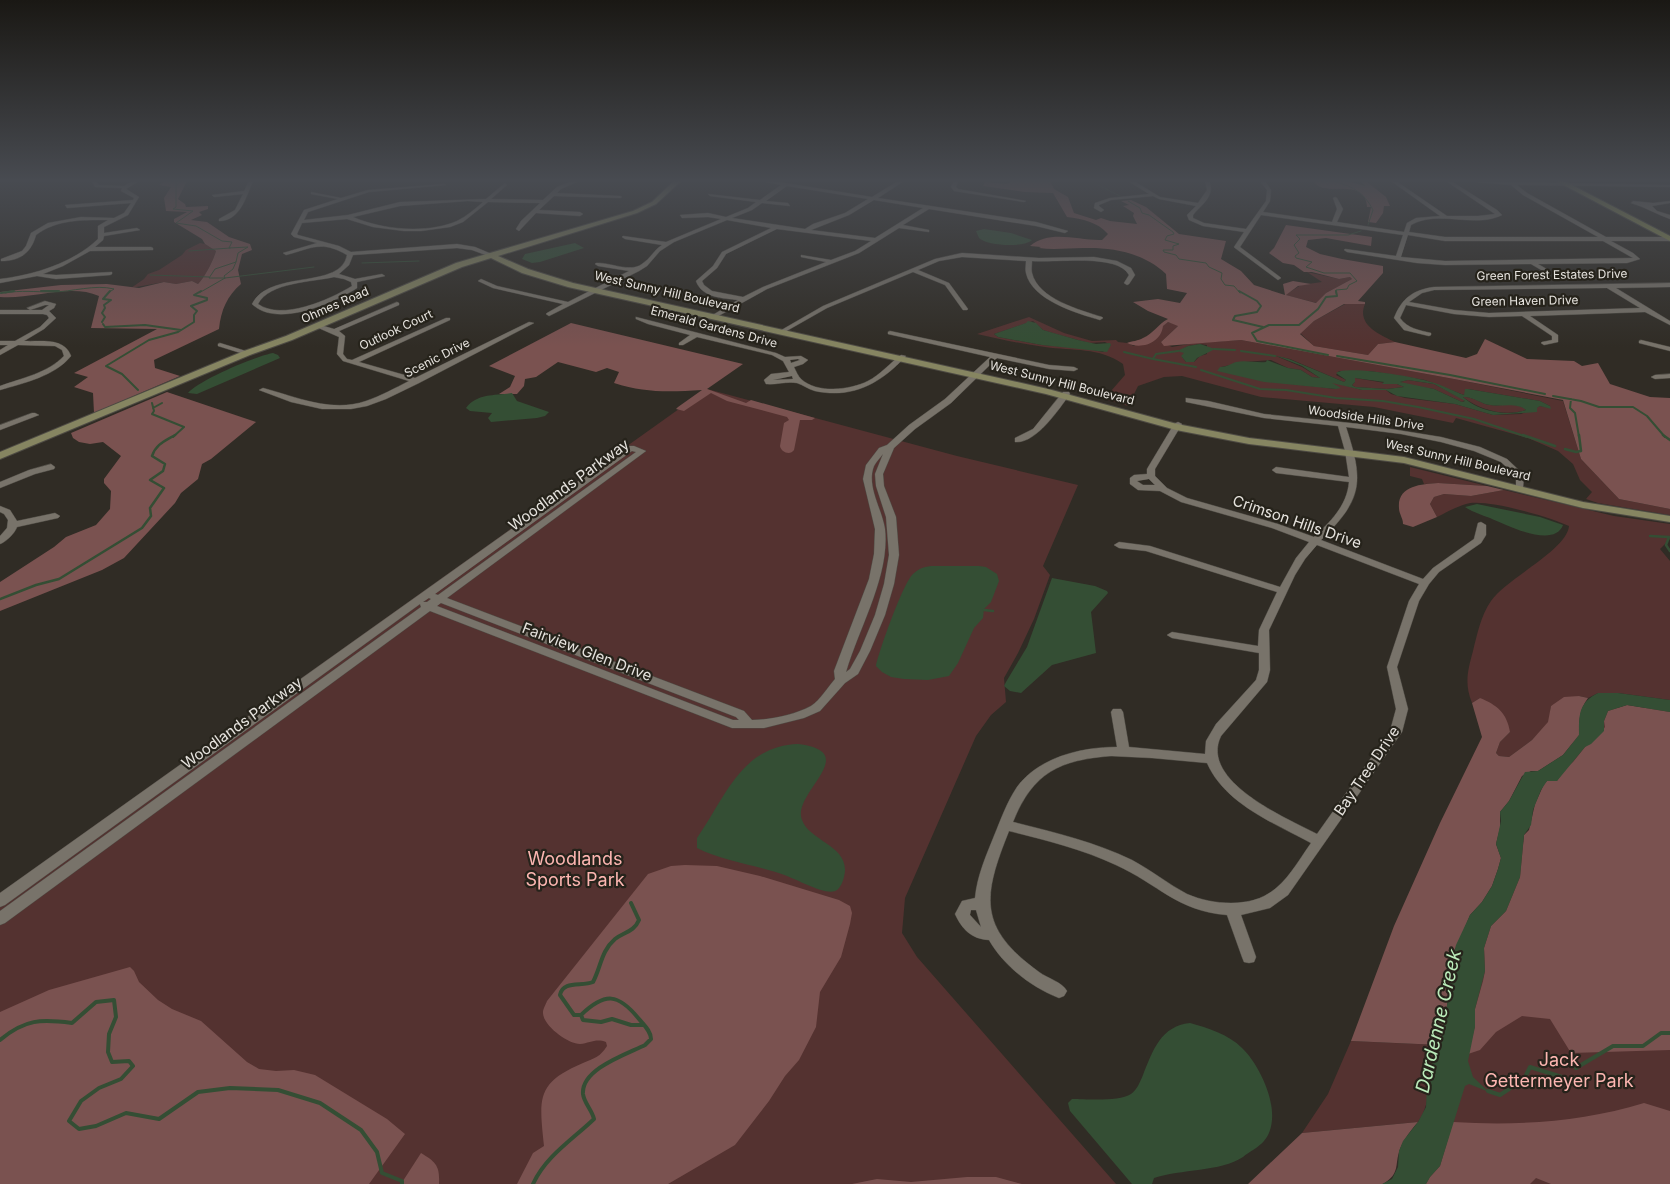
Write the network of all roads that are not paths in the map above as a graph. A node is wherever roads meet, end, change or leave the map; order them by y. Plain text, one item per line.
1 (33, 236) edge
2 (101, 236) edge
3 (297, 236) edge
4 (554, 236) edge
5 (685, 236) edge
6 (757, 236) edge
7 (847, 236) edge
8 (883, 236) edge
9 (1243, 236) edge
10 (1405, 236) edge
11 (1426, 236) edge
12 (1600, 236) edge
13 (625, 237) dead end
14 (1605, 239) junction
15 (1670, 239) edge
16 (877, 240) junction
17 (322, 243) junction
18 (667, 244) junction
19 (89, 249) junction
20 (151, 249) dead end
21 (1347, 250) dead end
22 (286, 253) dead end
23 (350, 254) junction
24 (490, 254) junction
25 (803, 256) dead end
26 (1398, 258) junction
27 (3, 260) dead end
28 (1028, 260) junction
29 (833, 262) junction
30 (1533, 262) junction
31 (598, 264) dead end
32 (637, 270) junction
33 (912, 270) junction
34 (1548, 272) dead end
35 (110, 273) dead end
36 (38, 275) junction
37 (334, 275) junction
38 (382, 276) dead end
39 (1278, 278) dead end
40 (354, 281) junction
41 (481, 281) dead end
42 (0, 282) edge
43 (1127, 283) dead end
44 (1609, 285) junction
45 (1670, 285) edge
46 (1435, 288) junction
47 (598, 289) junction
48 (1422, 290) junction
49 (742, 299) junction
50 (1405, 303) junction
51 (397, 304) dead end
52 (569, 304) junction
53 (964, 309) dead end
54 (1647, 310) junction
55 (22, 311) junction
56 (0, 312) edge
57 (43, 312) junction
58 (549, 314) dead end
59 (1524, 314) junction
60 (715, 316) junction
61 (638, 318) dead end
62 (1100, 318) dead end
63 (448, 319) dead end
64 (531, 323) dead end
65 (1670, 324) edge
66 (317, 326) junction
67 (334, 331) junction
68 (786, 331) junction
69 (890, 333) dead end
70 (696, 334) junction
71 (1429, 334) dead end
72 (1641, 342) dead end
73 (0, 343) edge
74 (19, 343) junction
75 (1544, 343) dead end
76 (681, 344) dead end
77 (220, 345) dead end
78 (1670, 349) edge
79 (0, 352) edge
80 (247, 353) junction
81 (995, 356) junction
82 (901, 357) junction
83 (785, 359) junction
84 (353, 362) junction
85 (791, 365) junction
86 (1074, 369) dead end
87 (976, 374) junction
88 (1670, 376) edge
89 (1655, 377) dead end
90 (416, 380) junction
91 (0, 388) edge
92 (263, 390) dead end
93 (1064, 395) junction
94 (1189, 400) dead end
95 (35, 415) dead end
96 (1341, 424) junction
97 (1177, 426) junction
98 (0, 428) edge
99 (1018, 440) dead end
100 (890, 447) junction
101 (637, 450) dead end
102 (1350, 450) junction
103 (0, 456) edge
104 (52, 467) dead end
105 (1276, 470) dead end
106 (1151, 476) junction
107 (1353, 480) junction
108 (0, 485) edge
109 (1519, 486) junction
110 (1161, 488) junction
111 (0, 508) edge
112 (55, 516) dead end
113 (1670, 519) edge
114 (13, 525) junction
115 (1481, 525) dead end
116 (0, 541) edge
117 (1314, 541) junction
118 (1118, 544) dead end
119 (1425, 582) junction
120 (1283, 591) junction
121 (431, 600) junction
122 (1172, 635) dead end
123 (1263, 650) junction
124 (841, 680) junction
125 (1117, 712) dead end
126 (1124, 753) junction
127 (1212, 759) junction
128 (1005, 825) junction
129 (1319, 841) junction
130 (0, 900) edge
131 (981, 903) junction
132 (1232, 909) junction
133 (0, 919) edge
134 (991, 934) junction
135 (1249, 957) dead end
136 (1059, 991) dead end

1 - 27 street
2 - 19 street
3 - 17 street
4 - 24 street, Ohmes Road
5 - 18 street
6 - 49 street
7 - 16 street
8 - 16 street
9 - 39 street
10 - 26 street
11 - 14 street
12 - 14 street
13 - 18 street
14 - 15 street
14 - 30 street
16 - 29 street
17 - 22 street
17 - 23 street
18 - 32 street
19 - 20 street
19 - 36 street
21 - 26 street
23 - 24 street
23 - 37 street
24 - 47 street, West Sunny Hill Boulevard
24 - 66 street, Ohmes Road
25 - 29 street
26 - 30 street
28 - 33 street
28 - 43 street
28 - 62 street
29 - 49 street
30 - 34 street
31 - 32 street
32 - 47 street
33 - 53 street
33 - 68 street
35 - 36 street
36 - 42 street
37 - 40 street
37 - 40 street
38 - 40 street
41 - 52 street
44 - 45 street, Green Forest Estates Drive
44 - 46 street, Green Forest Estates Drive
44 - 54 street
46 - 48 street, Green Forest Estates Drive
46 - 48 street, Green Forest Estates Drive
47 - 52 street
47 - 60 street, West Sunny Hill Boulevard
48 - 50 street, Green Forest Estates Drive
49 - 60 street
50 - 59 street, Green Haven Drive
50 - 71 street
51 - 67 street
52 - 58 street
54 - 59 street, Green Haven Drive
54 - 65 street
55 - 56 street
55 - 57 street
55 - 57 street
57 - 74 street
59 - 75 street
60 - 68 street, West Sunny Hill Boulevard
61 - 70 street, Emerald Gardens Drive
63 - 84 street, Outlook Court
64 - 90 street, Scenic Drive
66 - 67 street
66 - 80 street, Ohmes Road
67 - 84 street
68 - 82 street, West Sunny Hill Boulevard
69 - 81 street
70 - 76 street
70 - 83 street, Emerald Gardens Drive
72 - 78 street
73 - 74 street
74 - 79 street
74 - 91 street
77 - 80 street
80 - 103 street, Ohmes Road
81 - 86 street
81 - 87 street, Fairview Glen Drive
82 - 85 street, Emerald Gardens Drive
82 - 87 street, West Sunny Hill Boulevard
83 - 85 street, Emerald Gardens Drive
83 - 85 street, Emerald Gardens Drive
84 - 90 street
87 - 93 street, West Sunny Hill Boulevard
87 - 100 street, Fairview Glen Drive
88 - 89 street
90 - 92 street, Scenic Drive
93 - 97 street, West Sunny Hill Boulevard
93 - 99 street
94 - 96 street, Woodside Hills Drive
95 - 98 street
96 - 102 street
96 - 109 street, Woodside Hills Drive
97 - 102 street, West Sunny Hill Boulevard
97 - 106 street
100 - 124 street, Fairview Glen Drive
100 - 124 street, Fairview Glen Drive
101 - 121 street, Woodlands Parkway
102 - 107 street
102 - 109 street, West Sunny Hill Boulevard
104 - 108 street
105 - 107 street
106 - 110 street, Crimson Hills Drive
106 - 110 street, Crimson Hills Drive
107 - 117 street
109 - 113 street, West Sunny Hill Boulevard
110 - 117 street, Crimson Hills Drive
111 - 114 street
112 - 114 street
114 - 116 street
115 - 119 street, Bay Tree Drive
117 - 119 street, Crimson Hills Drive
117 - 120 street
118 - 120 street
119 - 129 street, Bay Tree Drive
120 - 123 street
121 - 124 street, Fairview Glen Drive
121 - 130 street, Woodlands Parkway
121 - 133 street, Woodlands Parkway
122 - 123 street
123 - 127 street
125 - 126 street
126 - 127 street
126 - 128 street
127 - 129 street
128 - 131 street
128 - 132 street, Bay Tree Drive
129 - 132 street, Bay Tree Drive
131 - 134 street
131 - 134 street
132 - 135 street
134 - 136 street

